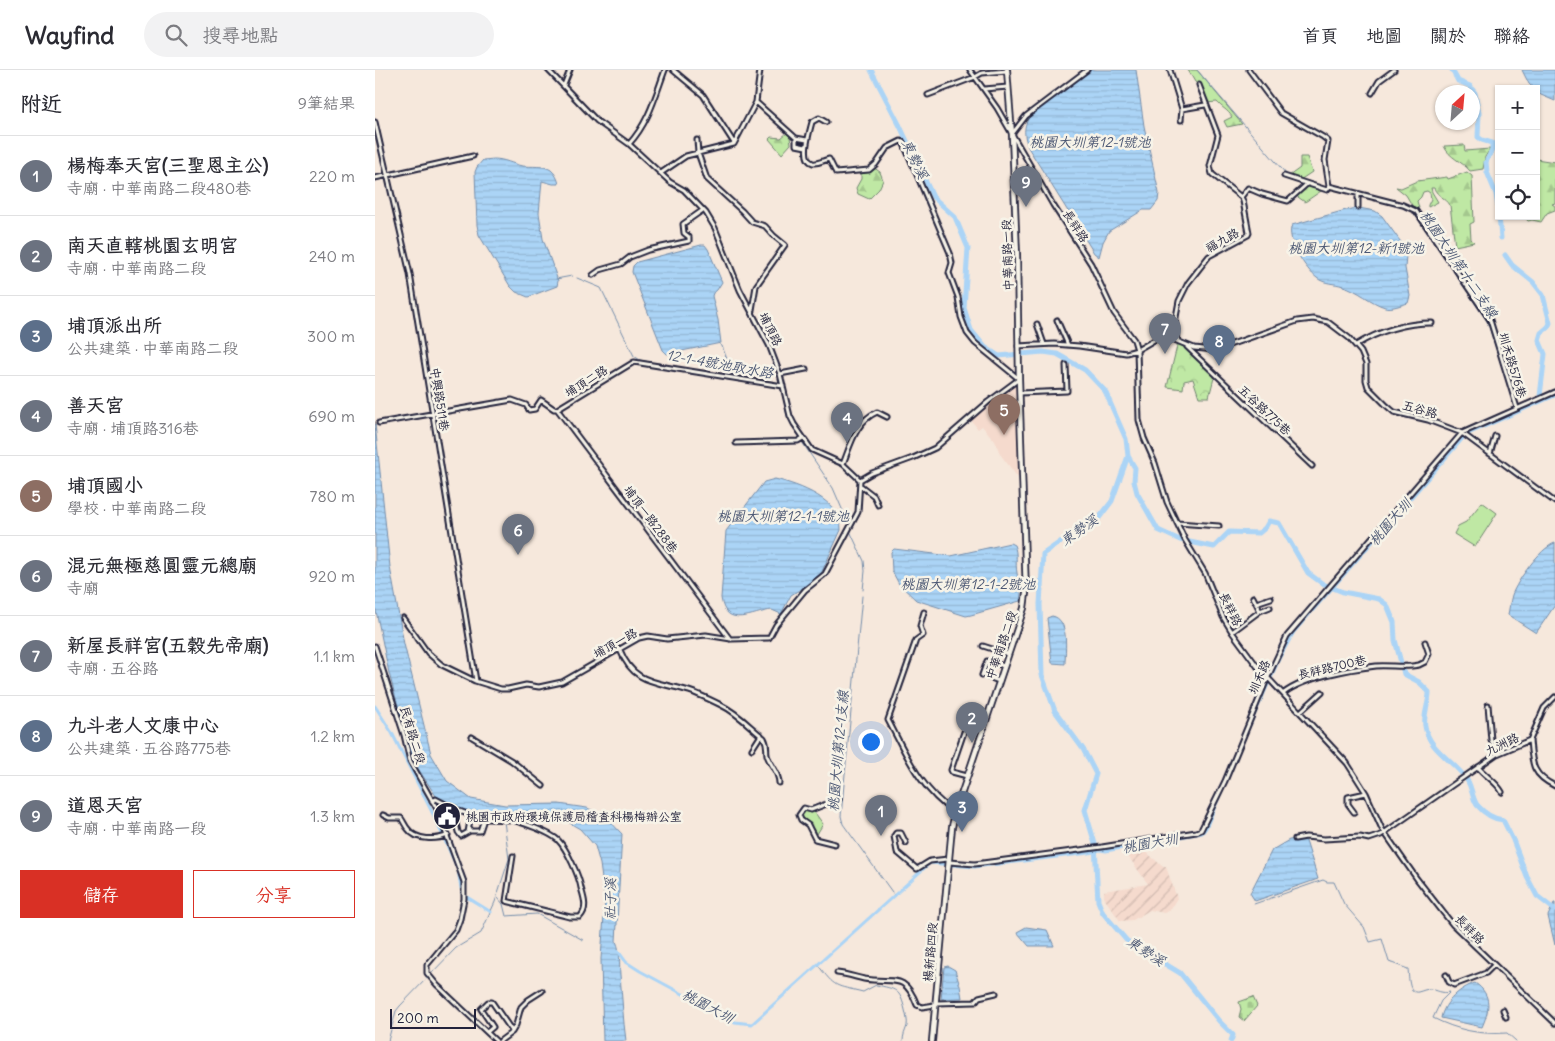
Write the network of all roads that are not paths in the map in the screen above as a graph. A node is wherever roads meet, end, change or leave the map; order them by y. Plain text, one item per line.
1 (548, 70) edge
2 (570, 70) edge
3 (665, 70) edge
4 (673, 70) edge
5 (760, 70) edge
6 (970, 70) edge
7 (1087, 70) edge
8 (1171, 70) edge
9 (1249, 70) edge
10 (1394, 70) edge
11 (984, 71) edge
12 (1007, 71) edge
13 (975, 77) junction
14 (564, 85) junction
15 (1199, 85) dead end
16 (1008, 87) junction
17 (984, 89) junction
18 (1373, 93) dead end
19 (928, 95) dead end
20 (756, 102) junction
21 (1205, 105) junction
22 (1182, 109) junction
23 (1181, 120) dead end
24 (375, 122) edge
25 (826, 122) dead end
26 (1012, 135) junction
27 (796, 138) junction
28 (697, 140) dead end
29 (807, 140) junction
30 (629, 144) junction
31 (734, 144) junction
32 (806, 147) junction
33 (698, 153) junction
34 (473, 156) dead end
35 (661, 173) junction
36 (387, 174) junction
37 (1284, 176) dead end
38 (375, 178) edge
39 (1307, 184) junction
40 (1328, 188) junction
41 (1358, 194) junction
42 (1241, 196) junction
43 (1357, 207) dead end
44 (703, 210) junction
45 (593, 275) dead end
46 (752, 311) junction
47 (1057, 320) dead end
48 (1432, 323) dead end
49 (1037, 324) dead end
50 (1178, 341) junction
51 (1044, 344) junction
52 (1068, 345) junction
53 (1185, 345) junction
54 (1356, 345) junction
55 (1018, 348) junction
56 (1137, 350) junction
57 (1066, 365) dead end
58 (1019, 368) joint
59 (806, 369) dead end
60 (780, 374) junction
61 (1019, 379) junction
62 (783, 386) junction
63 (1555, 392) edge
64 (1020, 393) junction
65 (1517, 408) junction
66 (557, 409) junction
67 (433, 413) junction
68 (887, 417) dead end
69 (379, 423) dead end
70 (1465, 436) junction
71 (1495, 436) dead end
72 (803, 438) junction
73 (736, 443) dead end
74 (1489, 454) junction
75 (843, 464) junction
76 (1312, 466) dead end
77 (861, 480) junction
78 (861, 486) junction
79 (1555, 502) edge
80 (878, 505) dead end
81 (1177, 523) junction
82 (1219, 526) dead end
83 (1253, 597) dead end
84 (1271, 598) dead end
85 (1255, 603) junction
86 (1270, 607) dead end
87 (1260, 611) junction
88 (925, 612) dead end
89 (403, 618) dead end
90 (1232, 632) junction
91 (731, 639) junction
92 (1425, 642) dead end
93 (375, 646) edge
94 (983, 646) dead end
95 (620, 650) junction
96 (1008, 654) junction
97 (1004, 666) junction
98 (1269, 679) junction
99 (477, 681) junction
100 (999, 681) junction
101 (1322, 692) dead end
102 (1284, 693) junction
103 (1555, 697) edge
104 (1488, 705) dead end
105 (1300, 712) junction
106 (964, 732) dead end
107 (761, 735) junction
108 (472, 737) dead end
109 (1530, 740) junction
110 (752, 749) dead end
111 (1497, 754) junction
112 (1478, 767) junction
113 (967, 776) junction
114 (779, 783) dead end
115 (543, 786) dead end
116 (1555, 786) edge
117 (1502, 792) dead end
118 (1366, 793) junction
119 (839, 799) dead end
120 (432, 800) junction
121 (453, 808) junction
122 (1354, 812) dead end
123 (955, 813) junction
124 (383, 814) dead end
125 (471, 815) junction
126 (484, 818) junction
127 (468, 832) junction
128 (1385, 832) junction
129 (445, 836) junction
130 (1295, 838) dead end
131 (906, 842) dead end
132 (835, 844) dead end
133 (513, 856) dead end
134 (948, 862) junction
135 (1494, 965) junction
136 (837, 973) dead end
137 (1446, 975) dead end
138 (542, 991) dead end
139 (996, 993) dead end
140 (935, 1004) junction
141 (1503, 1010) dead end
142 (1506, 1017) dead end
143 (1555, 1023) edge
144 (512, 1031) junction
145 (487, 1032) junction
146 (496, 1041) edge
147 (500, 1041) edge
148 (932, 1041) edge

1 - 14 street, 埔頂路
2 - 14 street
3 - 30 street
4 - 31 street
5 - 20 street
6 - 13 street, 長祥路
7 - 26 street
8 - 22 street
9 - 40 street
10 - 18 street
11 - 12 street
11 - 13 street
12 - 16 main road, 中華南路一段
13 - 17 street, 長祥路
13 - 19 street
14 - 30 street, 埔頂路
15 - 21 street
16 - 17 street
16 - 26 main road, 中華南路一段
17 - 26 street, 長祥路
20 - 27 street
20 - 31 street
21 - 22 street
21 - 42 street
22 - 23 street
24 - 36 street, 中興路511巷
25 - 29 street
26 - 55 main road, 中華南路一段
26 - 56 street, 長祥路
27 - 29 street
27 - 32 street
28 - 33 street
29 - 32 street
30 - 35 street, 埔頂路
31 - 33 street
32 - 61 street
33 - 35 street
33 - 46 street
34 - 36 street
35 - 44 street, 埔頂路
36 - 38 street
36 - 67 street, 中興路511巷
37 - 39 street
39 - 40 street
39 - 42 street
40 - 41 street, 圳禾路576巷
41 - 43 street
41 - 65 street, 圳禾路576巷
42 - 50 street, 福九路
44 - 45 street
44 - 46 street, 埔頂路
46 - 60 street, 埔頂路
47 - 52 street
48 - 54 street
49 - 51 street
50 - 53 street, 五谷路
50 - 56 street, 五谷路
51 - 52 street
51 - 55 street
52 - 56 street
53 - 54 street, 五谷路
53 - 76 street, 五谷路775巷
54 - 70 street, 五谷路
55 - 58 main road, 中華南路一段
56 - 81 street, 長祥路
57 - 64 street
58 - 61 main road, 中華南路二段
59 - 60 street
60 - 62 street, 埔頂路
61 - 64 main road, 中華南路二段
61 - 77 street
62 - 66 street, 埔頂二路
62 - 72 street, 埔頂路
63 - 65 street, 圳禾路
64 - 96 main road, 中華南路二段
65 - 70 street, 圳禾路
66 - 67 street, 埔頂二路
66 - 91 street, 埔頂一路288巷
67 - 69 street, 埔頂二路
67 - 99 street, 中興路511巷
68 - 75 street
70 - 74 street, 五谷路
70 - 98 street, 圳禾路
71 - 74 street
72 - 73 street
72 - 75 street, 埔頂路
74 - 79 street, 五谷路
75 - 77 street, 埔頂路
77 - 78 street, 埔頂一路
78 - 80 street
78 - 91 street, 埔頂一路
81 - 82 street
81 - 90 street, 長祥路
83 - 85 street
84 - 85 street
85 - 87 street
86 - 87 street
87 - 90 street
88 - 123 street
89 - 99 street, 埔頂一路
90 - 98 street, 長祥路
91 - 95 street, 埔頂一路
92 - 102 street, 長祥路700巷
93 - 120 street, 民有路二段
94 - 96 street
95 - 99 street, 埔頂一路
95 - 107 street
96 - 97 main road, 中華南路二段
97 - 100 main road, 中華南路二段
97 - 100 street
98 - 102 street, 長祥路
98 - 134 street, 圳禾路
100 - 113 main road, 中華南路二段
101 - 105 street
102 - 105 street, 長祥路
103 - 109 street, 九洲路
104 - 111 street
105 - 118 street, 長祥路
106 - 113 street
107 - 110 street
107 - 114 street
108 - 115 street
109 - 111 street, 九洲路
109 - 116 street
111 - 112 street, 九洲路
112 - 117 street
112 - 128 street, 九洲路
113 - 123 main road, 中華南路二段
118 - 122 street
118 - 128 street, 長祥路
119 - 132 street
120 - 121 street
120 - 129 street, 民有路二段
121 - 125 street
121 - 127 street
123 - 134 main road, 中華南路二段
124 - 129 street
125 - 126 street
125 - 127 street
126 - 127 street
126 - 133 street
128 - 130 street
128 - 135 street, 長祥路
129 - 145 street, 民有路二段
131 - 134 street, 圳禾路
134 - 140 main road, 楊新路四段
135 - 137 street
135 - 143 street, 長祥路
136 - 140 street
138 - 144 street
139 - 140 street
140 - 148 main road, 楊新路四段
141 - 142 street
144 - 145 street
144 - 147 street
145 - 146 street

